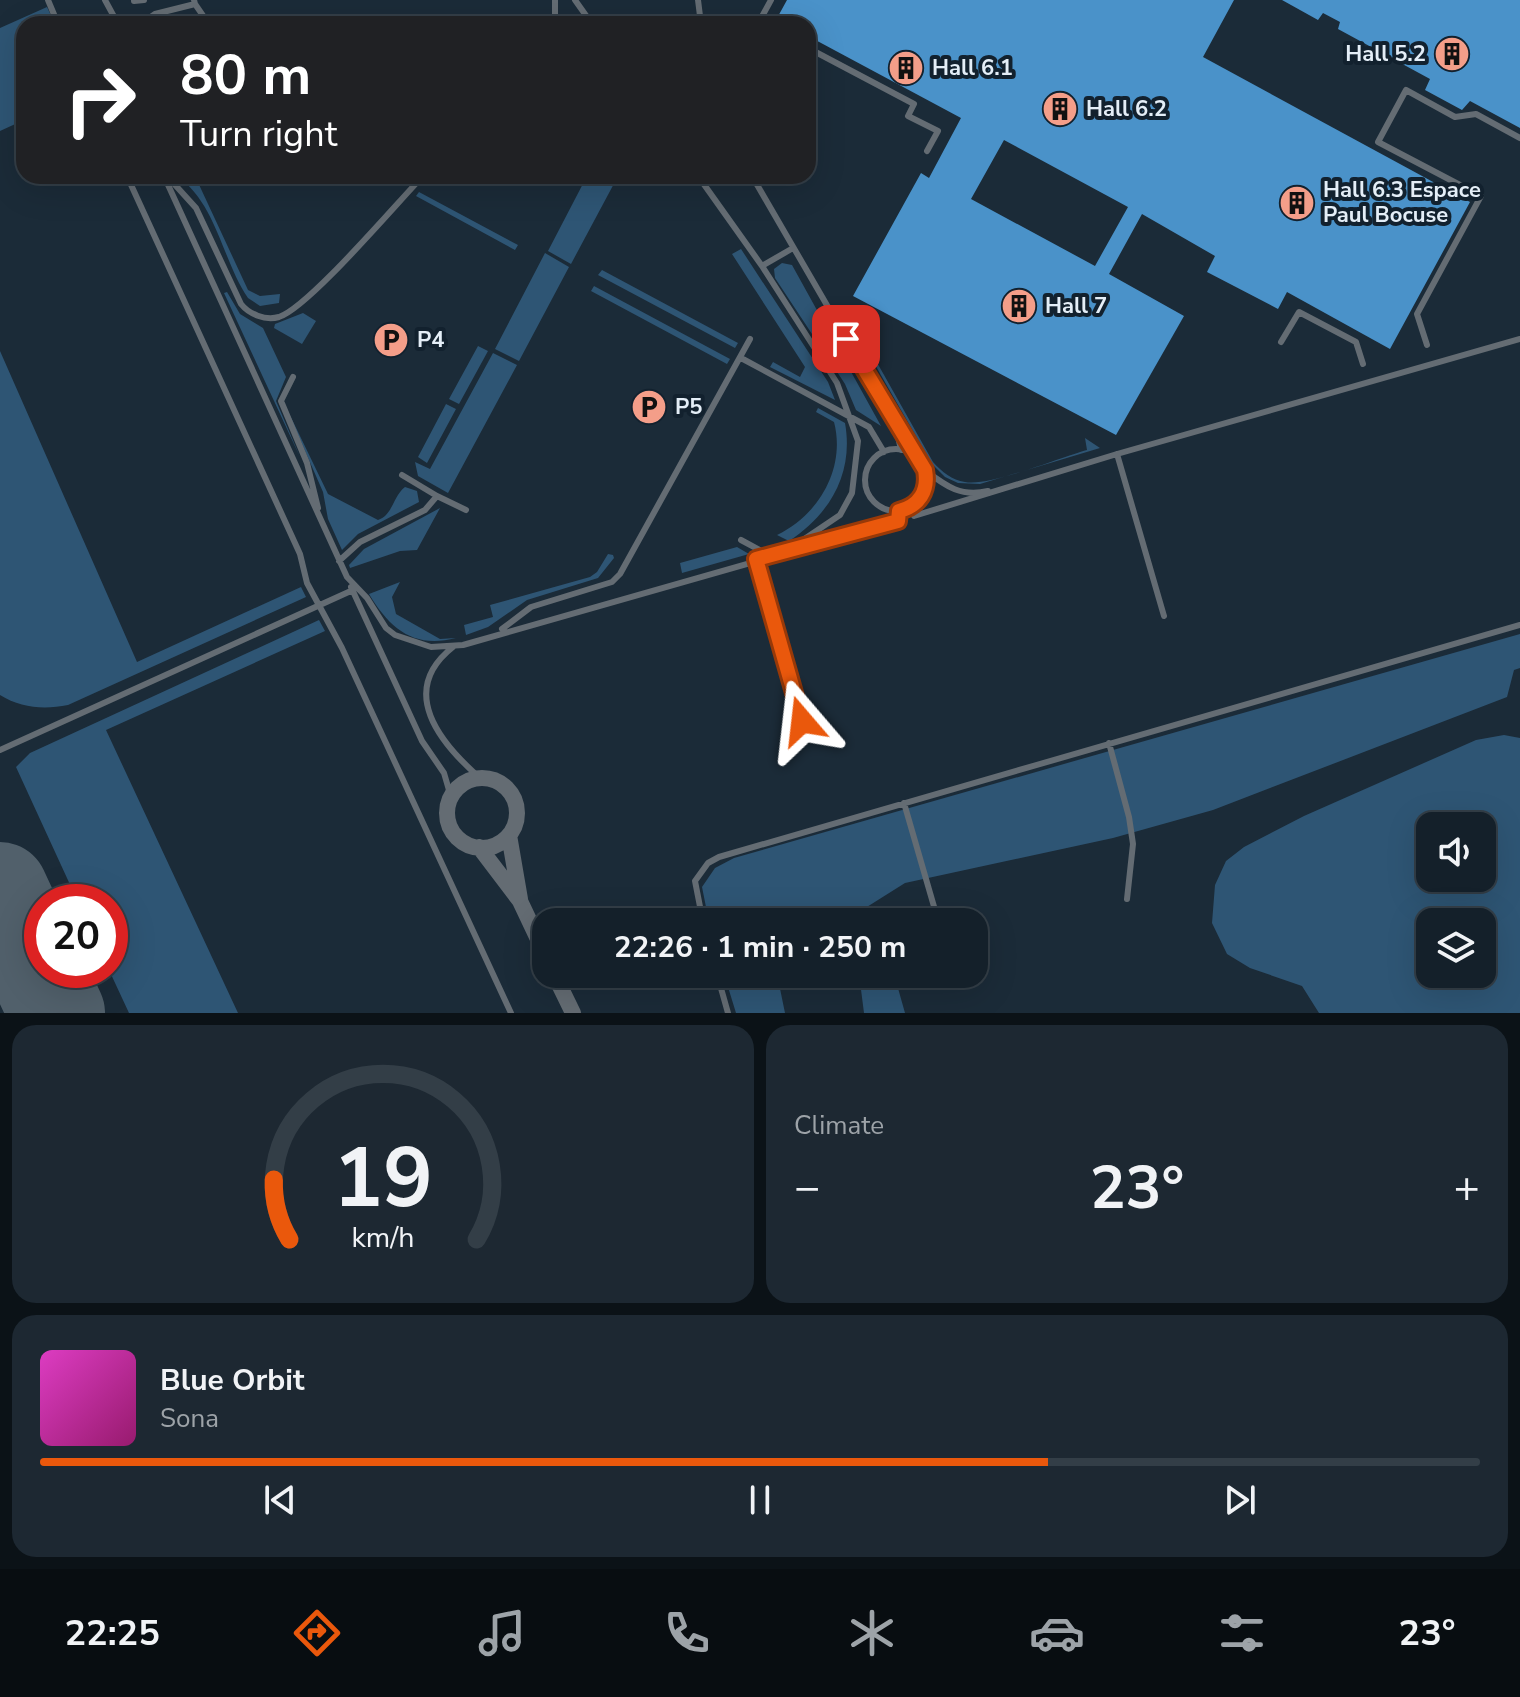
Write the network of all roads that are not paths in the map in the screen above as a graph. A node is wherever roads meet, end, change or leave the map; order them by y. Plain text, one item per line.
1 (144, 0) edge
2 (134, 1) edge
3 (195, 2) edge
4 (152, 16) edge
5 (816, 52) edge
6 (1520, 138) edge
7 (927, 151) dead end
8 (131, 184) edge
9 (170, 184) edge
10 (174, 184) edge
11 (415, 184) edge
12 (704, 184) edge
13 (757, 184) edge
14 (793, 248) junction
15 (762, 266) junction
16 (750, 339) dead end
17 (1520, 339) edge
18 (1281, 342) dead end
19 (1427, 345) dead end
20 (741, 358) junction
21 (1363, 364) dead end
22 (293, 377) dead end
23 (851, 416) junction
24 (893, 416) junction
25 (901, 450) junction
26 (884, 452) junction
27 (1117, 454) junction
28 (915, 457) junction
29 (925, 470) junction
30 (402, 475) dead end
31 (1019, 484) junction
32 (437, 496) junction
33 (910, 508) junction
34 (466, 510) dead end
35 (899, 511) junction
36 (914, 516) junction
37 (898, 521) junction
38 (321, 523) junction
39 (741, 540) dead end
40 (785, 552) junction
41 (770, 555) junction
42 (756, 559) junction
43 (339, 561) junction
44 (347, 577) junction
45 (353, 590) junction
46 (318, 605) junction
47 (1164, 616) dead end
48 (1520, 625) edge
49 (496, 634) junction
50 (453, 647) junction
51 (802, 721) dead end
52 (1109, 743) junction
53 (0, 750) edge
54 (480, 778) junction
55 (451, 797) junction
56 (904, 803) junction
57 (509, 835) junction
58 (479, 847) junction
59 (1127, 899) dead end
60 (520, 901) junction
61 (700, 908) edge
62 (934, 908) edge
63 (532, 926) edge
64 (561, 988) edge
65 (721, 988) edge
66 (511, 1013) edge
67 (573, 1013) edge
68 (728, 1013) edge

1 - 2 lane
3 - 4 lane
5 - 7 lane
6 - 19 lane
8 - 46 lane
9 - 38 lane
10 - 11 lane
12 - 15 lane
13 - 14 lane
14 - 15 lane
14 - 24 lane
15 - 23 lane
16 - 20 lane
17 - 27 lane
18 - 21 lane
20 - 23 lane
20 - 49 lane
22 - 38 lane
23 - 26 lane
23 - 40 lane
24 - 25 lane
24 - 28 lane
25 - 26 lane
25 - 28 lane
26 - 35 lane
27 - 31 lane
27 - 47 lane
28 - 29 lane
29 - 31 lane
29 - 33 lane
30 - 32 lane
31 - 36 lane
32 - 34 lane
32 - 43 lane
33 - 35 lane
33 - 36 lane
35 - 37 lane
36 - 37 lane
37 - 40 lane
38 - 43 lane
39 - 41 lane
40 - 41 lane
41 - 42 lane
42 - 49 lane
42 - 51 lane
43 - 44 lane
44 - 45 lane
44 - 50 lane
45 - 46 lane
45 - 55 lane
46 - 53 lane
46 - 66 lane
48 - 52 lane
49 - 50 lane
50 - 54 lane
52 - 56 lane
52 - 59 lane
54 - 55 street
54 - 57 street
55 - 58 street
56 - 61 lane
56 - 62 lane
57 - 58 street
57 - 60 street
58 - 60 street
60 - 63 street
64 - 67 street
65 - 68 lane

